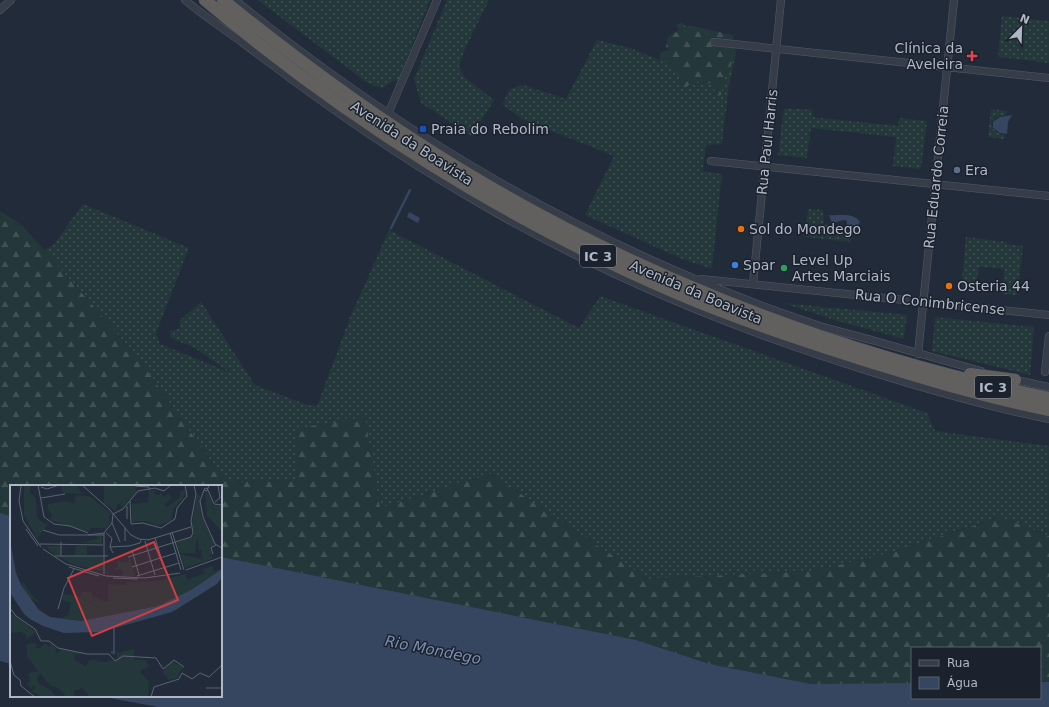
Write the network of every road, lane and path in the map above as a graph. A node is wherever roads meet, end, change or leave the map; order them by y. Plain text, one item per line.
1 (11, 0) edge
2 (185, 0) edge
3 (205, 0) edge
4 (223, 0) edge
5 (235, 0) edge
6 (437, 0) edge
7 (781, 0) edge
8 (954, 0) edge
9 (0, 10) edge
10 (714, 42) dead end
11 (776, 50) junction
12 (947, 67) junction
13 (1049, 78) edge
14 (388, 114) junction
15 (711, 161) dead end
16 (764, 167) junction
17 (935, 184) junction
18 (1049, 196) edge
19 (692, 278) junction
20 (753, 284) junction
21 (923, 302) junction
22 (1049, 315) edge
23 (1049, 336) edge
24 (918, 354) junction
25 (939, 372) junction
26 (1045, 372) dead end
27 (1015, 380) junction
28 (1049, 387) edge
29 (1049, 398) edge
30 (1049, 410) edge
31 (1049, 418) edge

1 - 9 street
2 - 31 street, Avenida da Boavista
3 - 30 highway, Avenida da Boavista / IC 3
4 - 25 highway, Avenida da Boavista / IC 3
5 - 14 street, Avenida da Boavista
6 - 14 street
7 - 11 street, Rua Paul Harris
8 - 12 street, Rua Eduardo Correia
10 - 11 street
11 - 12 street
11 - 16 street, Rua Paul Harris
12 - 13 street
12 - 17 street, Rua Eduardo Correia
14 - 19 street, Avenida da Boavista
15 - 16 street
16 - 17 street
16 - 20 street, Rua Paul Harris
17 - 18 street
17 - 21 street, Rua Eduardo Correia
19 - 20 street, Rua O Conimbricense
19 - 24 street, Avenida da Boavista
20 - 21 street, Rua O Conimbricense
21 - 22 street, Rua O Conimbricense
21 - 24 street, Rua Eduardo Correia
23 - 26 street
24 - 27 street, Avenida da Boavista
25 - 27 highway
25 - 29 highway, Avenida da Boavista / IC 3
27 - 28 street, Avenida da Boavista

